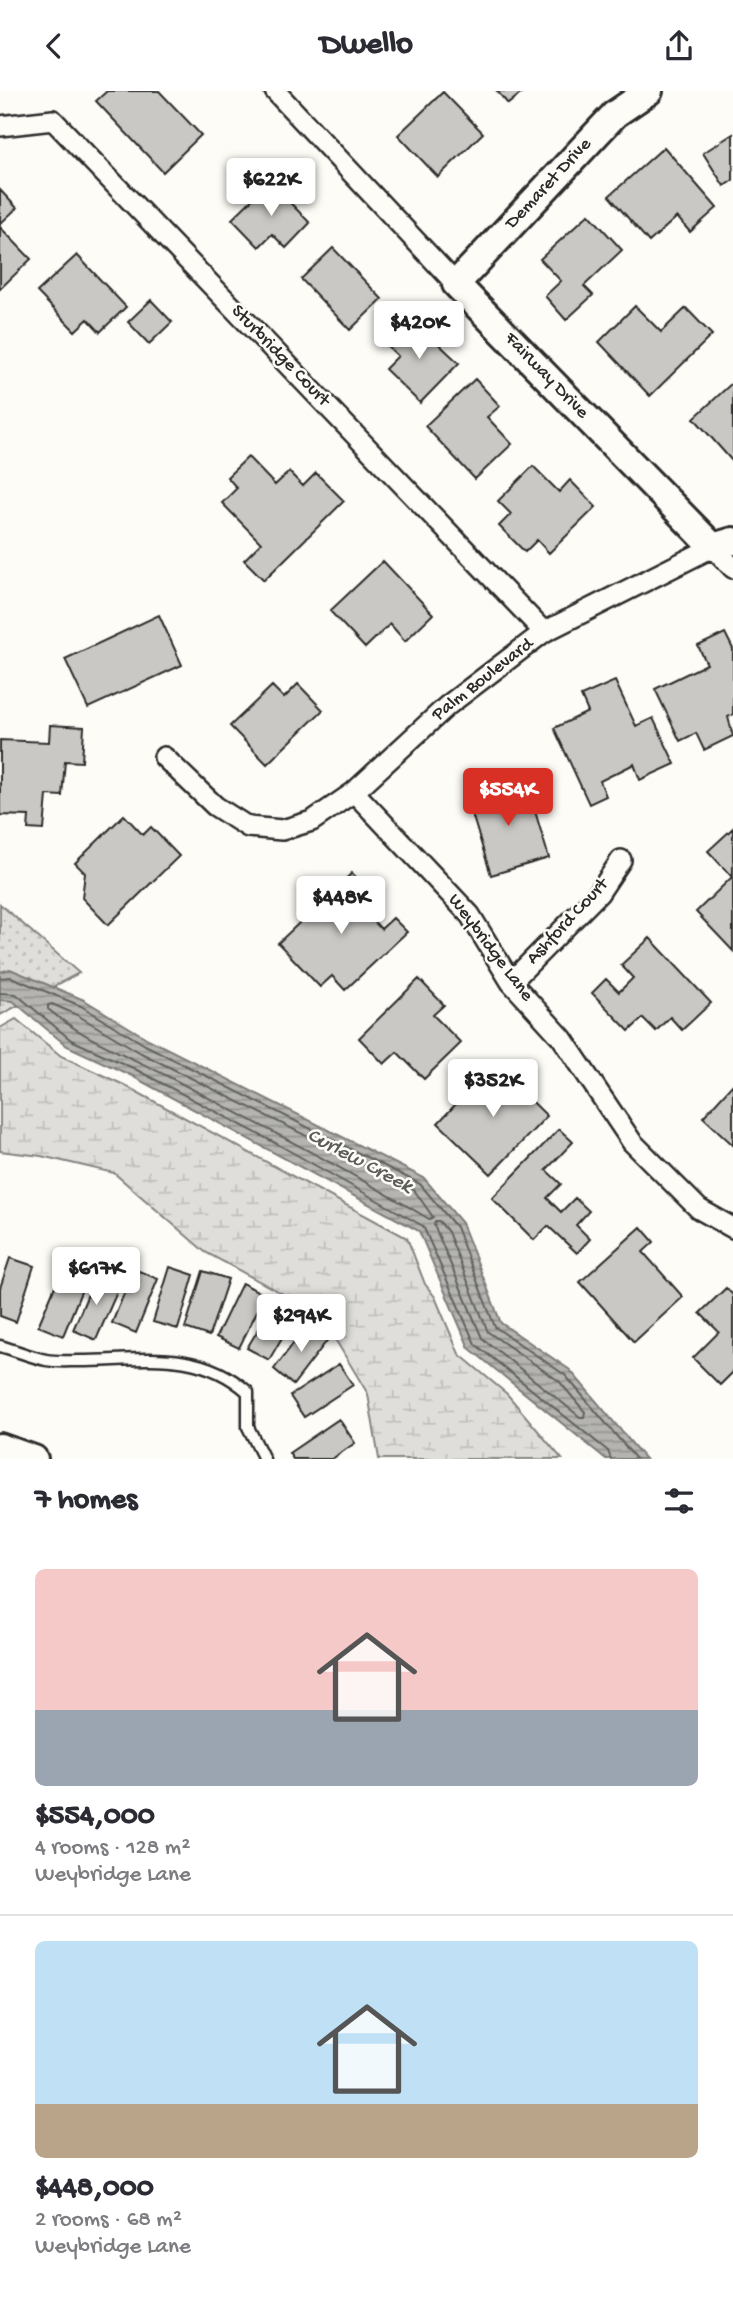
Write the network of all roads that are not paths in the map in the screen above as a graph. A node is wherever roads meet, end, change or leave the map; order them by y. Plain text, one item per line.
1 (275, 91) edge
2 (649, 91) edge
3 (0, 126) edge
4 (456, 284) junction
5 (723, 544) edge
6 (733, 568) edge
7 (544, 632) junction
8 (164, 757) dead end
9 (354, 792) junction
10 (621, 860) dead end
11 (511, 982) junction
12 (733, 1228) edge
13 (0, 1346) edge
14 (0, 1447) edge
15 (34, 1459) edge
16 (264, 1459) edge

1 - 4 street, Fairway Drive
2 - 4 street, Demaret Drive
3 - 7 street, Sturbridge Court
4 - 5 street, Fairway Drive
5 - 6 street, Fairway Drive
5 - 7 street, Palm Boulevard
7 - 9 street, Palm Boulevard
8 - 9 street, Palm Boulevard
9 - 11 street, Weybridge Lane
10 - 11 street, Ashford Court
11 - 12 street, Weybridge Lane
13 - 16 lane
14 - 15 street

